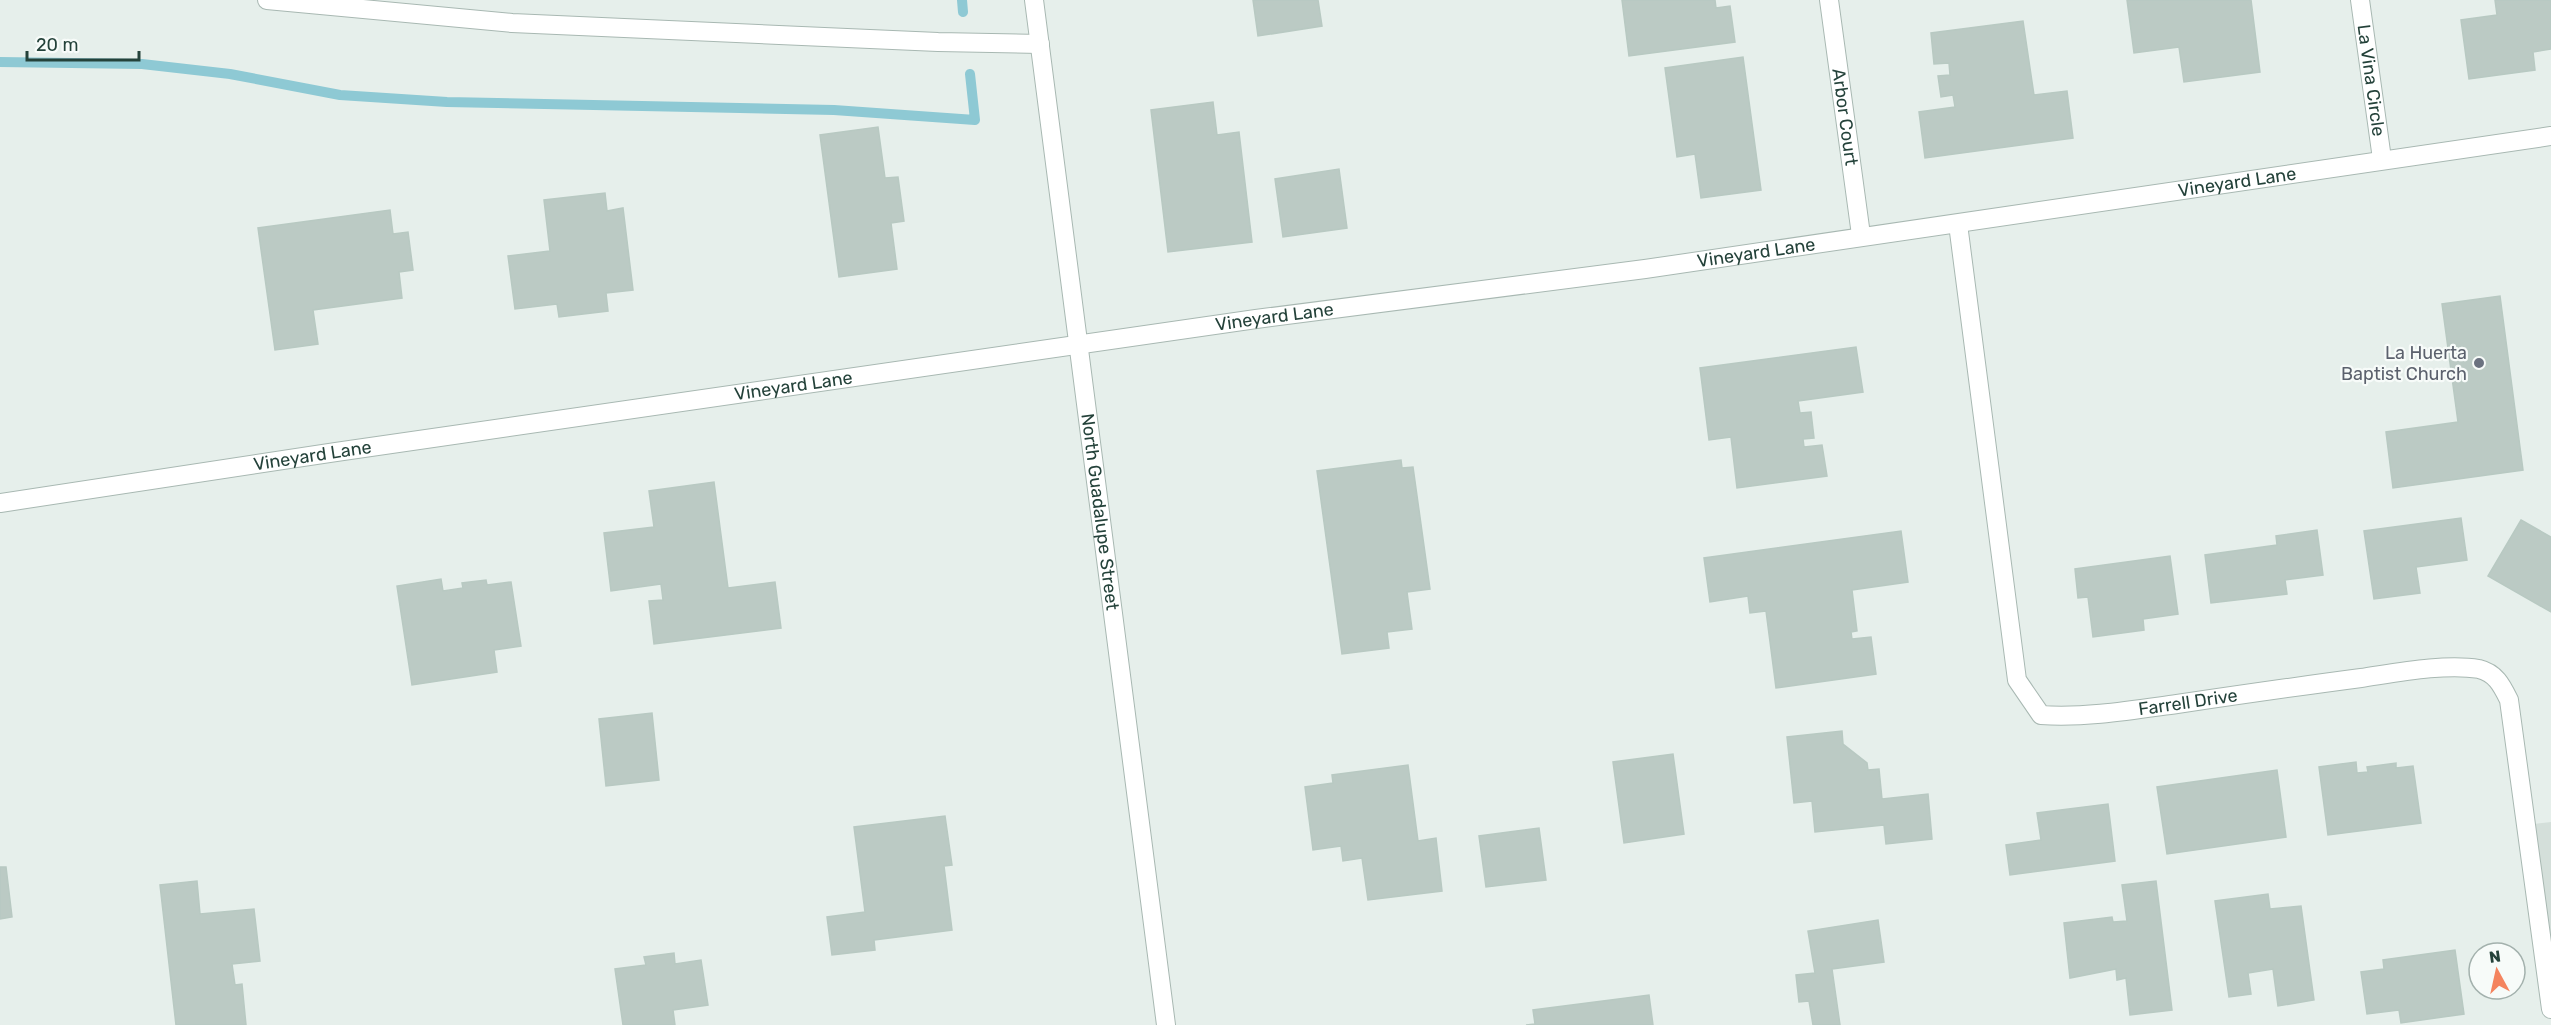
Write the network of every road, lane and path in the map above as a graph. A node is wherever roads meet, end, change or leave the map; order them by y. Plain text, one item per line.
1 (267, 0) edge
2 (1034, 0) edge
3 (1829, 0) edge
4 (2360, 0) edge
5 (1040, 44) junction
6 (2551, 136) edge
7 (2382, 159) junction
8 (1958, 224) junction
9 (1861, 235) junction
10 (1078, 344) junction
11 (0, 503) edge
12 (2551, 1009) edge
13 (1166, 1025) edge

1 - 5 street
2 - 5 street, North Guadalupe Street
3 - 9 street, Arbor Court
4 - 7 street, La Vina Circle
5 - 10 street, North Guadalupe Street
6 - 7 street, Vineyard Lane
7 - 8 street, Vineyard Lane
8 - 9 street, Vineyard Lane
8 - 12 street, Farrell Drive
9 - 10 street, Vineyard Lane
10 - 11 street, Vineyard Lane
10 - 13 street, North Guadalupe Street

